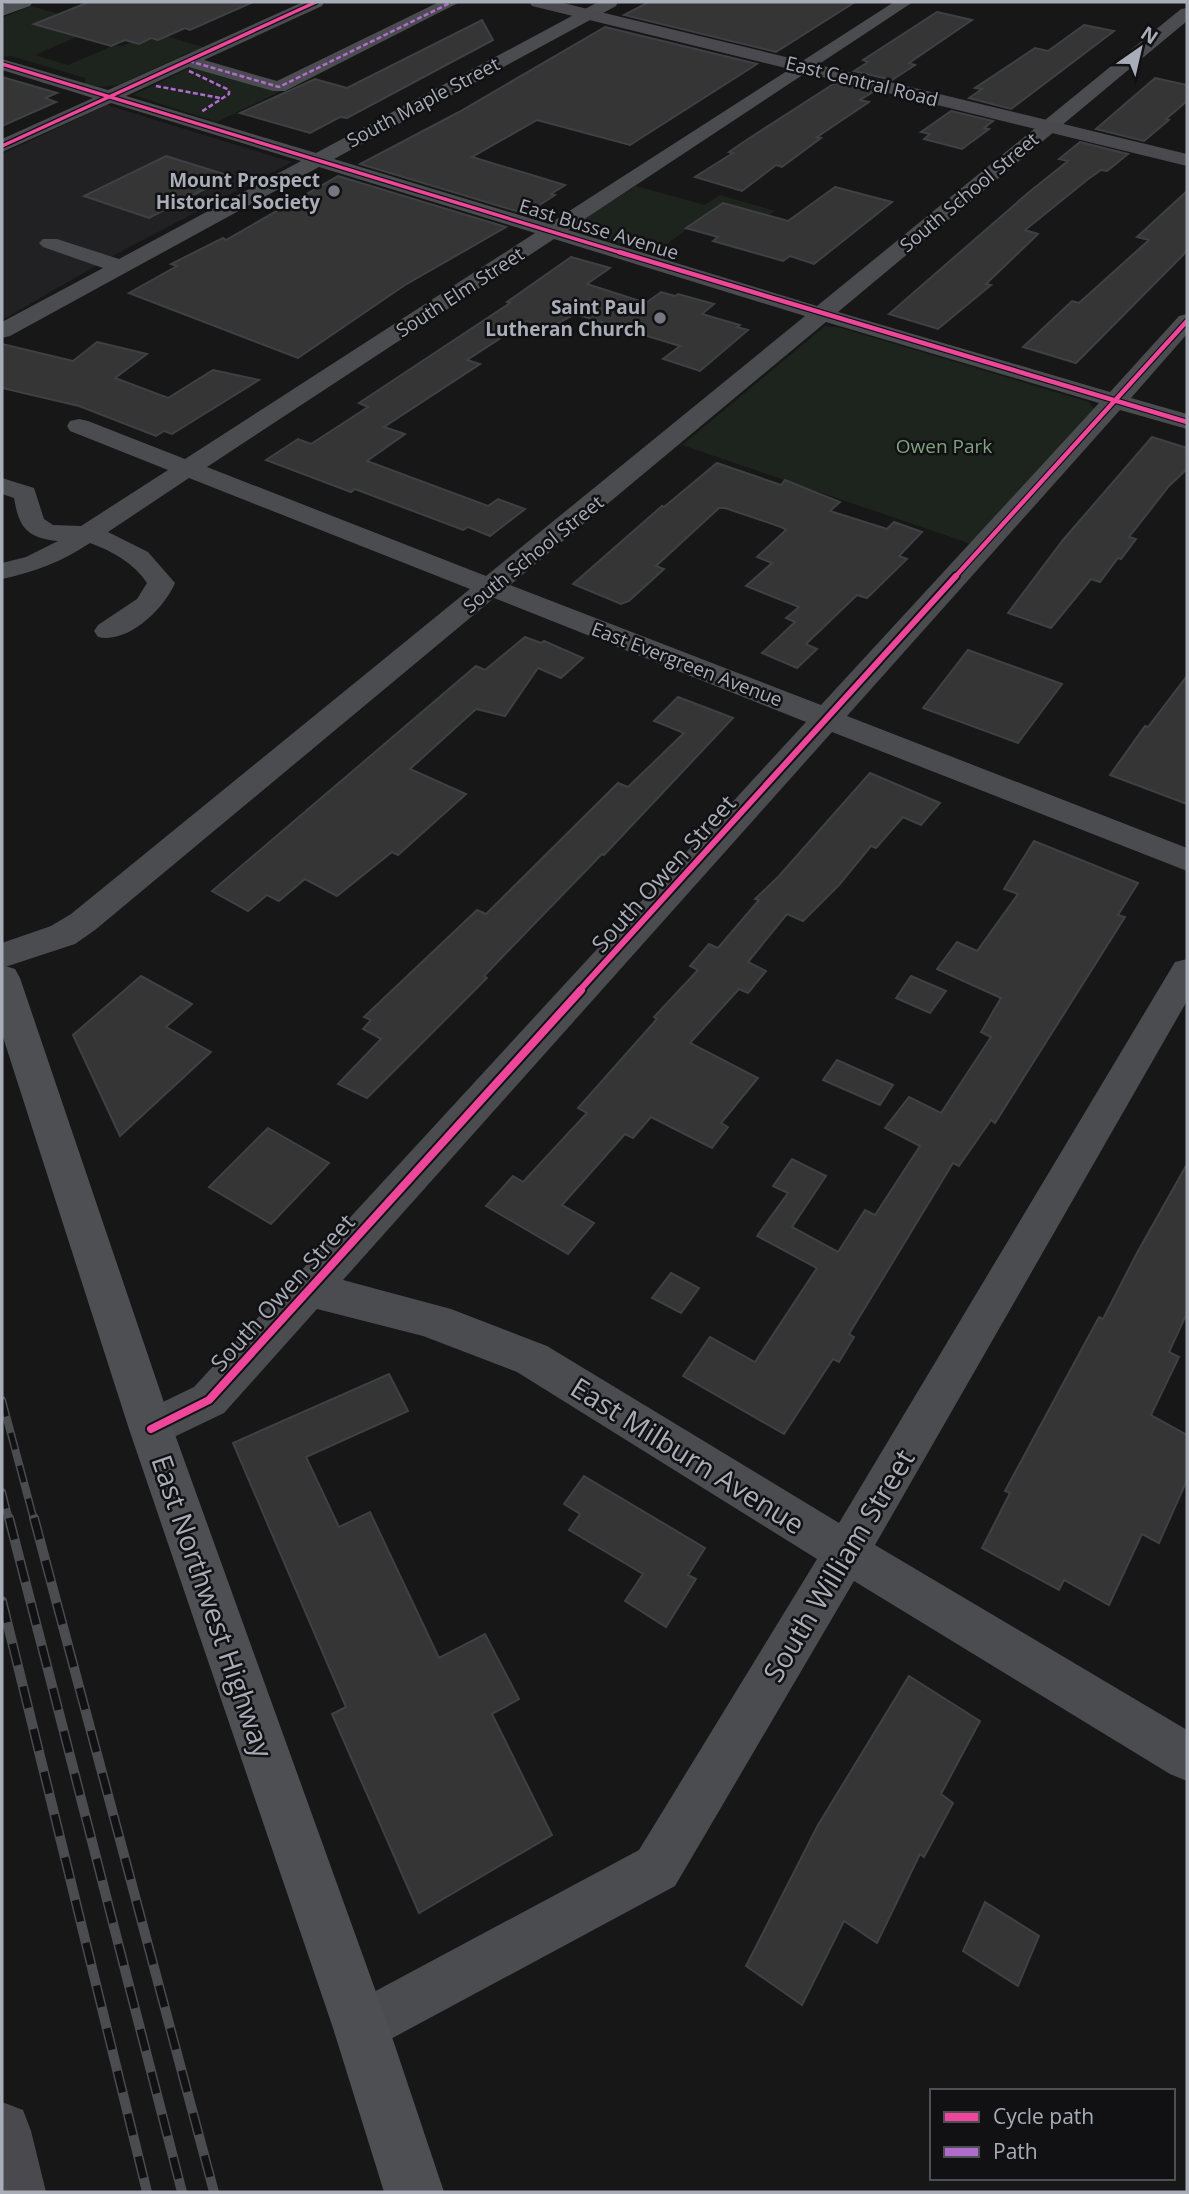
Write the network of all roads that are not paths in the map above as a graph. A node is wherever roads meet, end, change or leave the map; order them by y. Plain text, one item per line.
1 (24, 2) edge
2 (316, 2) edge
3 (452, 2) edge
4 (537, 2) edge
5 (610, 2) edge
6 (905, 2) edge
7 (2, 11) edge
8 (1187, 13) edge
9 (587, 14) junction
10 (188, 61) junction
11 (2, 64) edge
12 (804, 67) junction
13 (111, 96) junction
14 (1047, 126) junction
15 (2, 146) edge
16 (316, 159) junction
17 (1187, 160) edge
18 (553, 232) junction
19 (50, 243) dead end
20 (119, 266) junction
21 (823, 314) junction
22 (1187, 321) edge
23 (2, 331) edge
24 (1116, 401) junction
25 (1187, 422) edge
26 (79, 426) dead end
27 (186, 469) junction
28 (2, 486) edge
29 (85, 534) junction
30 (2, 571) edge
31 (492, 587) junction
32 (108, 631) dead end
33 (828, 719) junction
34 (1187, 860) edge
35 (2, 956) edge
36 (1187, 971) edge
37 (2, 978) edge
38 (310, 1290) junction
39 (151, 1429) junction
40 (846, 1552) junction
41 (1187, 1757) edge
42 (361, 2028) junction
43 (2, 2131) edge
44 (16, 2192) edge
45 (414, 2192) edge

1 - 7 main road
2 - 10 street
3 - 10 street
4 - 9 main road, East Central Road
5 - 9 street, South Maple Street
6 - 12 street, South Elm Street
8 - 14 street, South School Street
9 - 12 main road, East Central Road
9 - 16 street, South Maple Street
10 - 13 street
11 - 13 street, East Busse Avenue
12 - 14 main road, East Central Road
12 - 18 street, South Elm Street
13 - 15 street
13 - 16 street, East Busse Avenue
14 - 17 main road, East Central Road
14 - 21 street, South School Street
16 - 18 street, East Busse Avenue
16 - 20 street, South Maple Street
18 - 21 street, East Busse Avenue
18 - 27 street, South Elm Street
19 - 20 street
20 - 23 street, South Maple Street
21 - 24 street, East Busse Avenue
21 - 31 street, South School Street
22 - 24 street, South Owen Street
24 - 25 street, East Busse Avenue
24 - 33 street, South Owen Street
26 - 27 street, East Evergreen Avenue
27 - 29 street, South Elm Street
27 - 31 street, East Evergreen Avenue
28 - 29 street
29 - 30 street, South Elm Street
29 - 32 street
31 - 33 street, East Evergreen Avenue
31 - 35 street, South School Street
33 - 34 street, East Evergreen Avenue
33 - 38 street, South Owen Street
36 - 40 street, South William Street
37 - 39 main road, East Northwest Highway
38 - 39 street, South Owen Street
38 - 40 street, East Milburn Avenue
39 - 42 main road, East Northwest Highway
40 - 41 street, East Milburn Avenue
40 - 42 street, South William Street
42 - 45 main road, East Northwest Highway
43 - 44 main road

